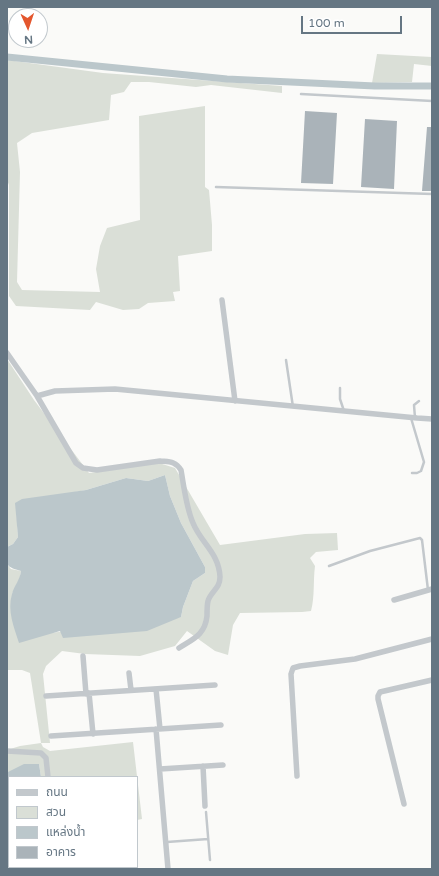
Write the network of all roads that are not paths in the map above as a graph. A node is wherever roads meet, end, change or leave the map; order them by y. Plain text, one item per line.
1 (301, 94) dead end
2 (432, 101) edge
3 (216, 187) dead end
4 (432, 194) edge
5 (222, 300) dead end
6 (7, 353) edge
7 (286, 360) dead end
8 (340, 388) dead end
9 (37, 396) junction
10 (235, 401) junction
11 (419, 402) dead end
12 (293, 407) junction
13 (344, 411) junction
14 (413, 417) junction
15 (432, 418) edge
16 (412, 473) dead end
17 (329, 566) dead end
18 (430, 590) edge
19 (394, 600) dead end
20 (432, 639) edge
21 (179, 648) dead end
22 (83, 656) dead end
23 (130, 673) dead end
24 (432, 680) edge
25 (215, 684) dead end
26 (156, 688) junction
27 (131, 690) junction
28 (87, 694) junction
29 (46, 696) dead end
30 (221, 726) dead end
31 (158, 729) junction
32 (93, 734) junction
33 (51, 736) dead end
34 (7, 751) edge
35 (223, 765) dead end
36 (203, 766) junction
37 (160, 769) junction
38 (48, 776) edge
39 (297, 776) dead end
40 (404, 804) dead end
41 (206, 809) joint
42 (208, 838) junction
43 (166, 842) junction
44 (210, 860) dead end
45 (168, 869) edge

1 - 2 lane
3 - 4 lane
5 - 10 street
6 - 9 street
7 - 12 lane
8 - 13 lane
9 - 10 street
9 - 21 street
10 - 12 street
11 - 14 lane
12 - 13 street
13 - 14 street
14 - 15 street
14 - 16 lane
17 - 18 lane
18 - 19 street
20 - 39 street
22 - 28 street
23 - 27 street
24 - 40 street
25 - 26 street
26 - 27 street
26 - 31 street
27 - 28 street
28 - 29 street
28 - 32 street
30 - 31 street
31 - 32 street
31 - 37 street
32 - 33 street
34 - 38 street
35 - 36 street
36 - 37 street
36 - 41 street
37 - 43 street
41 - 42 lane
42 - 43 lane
42 - 44 lane
43 - 45 street

